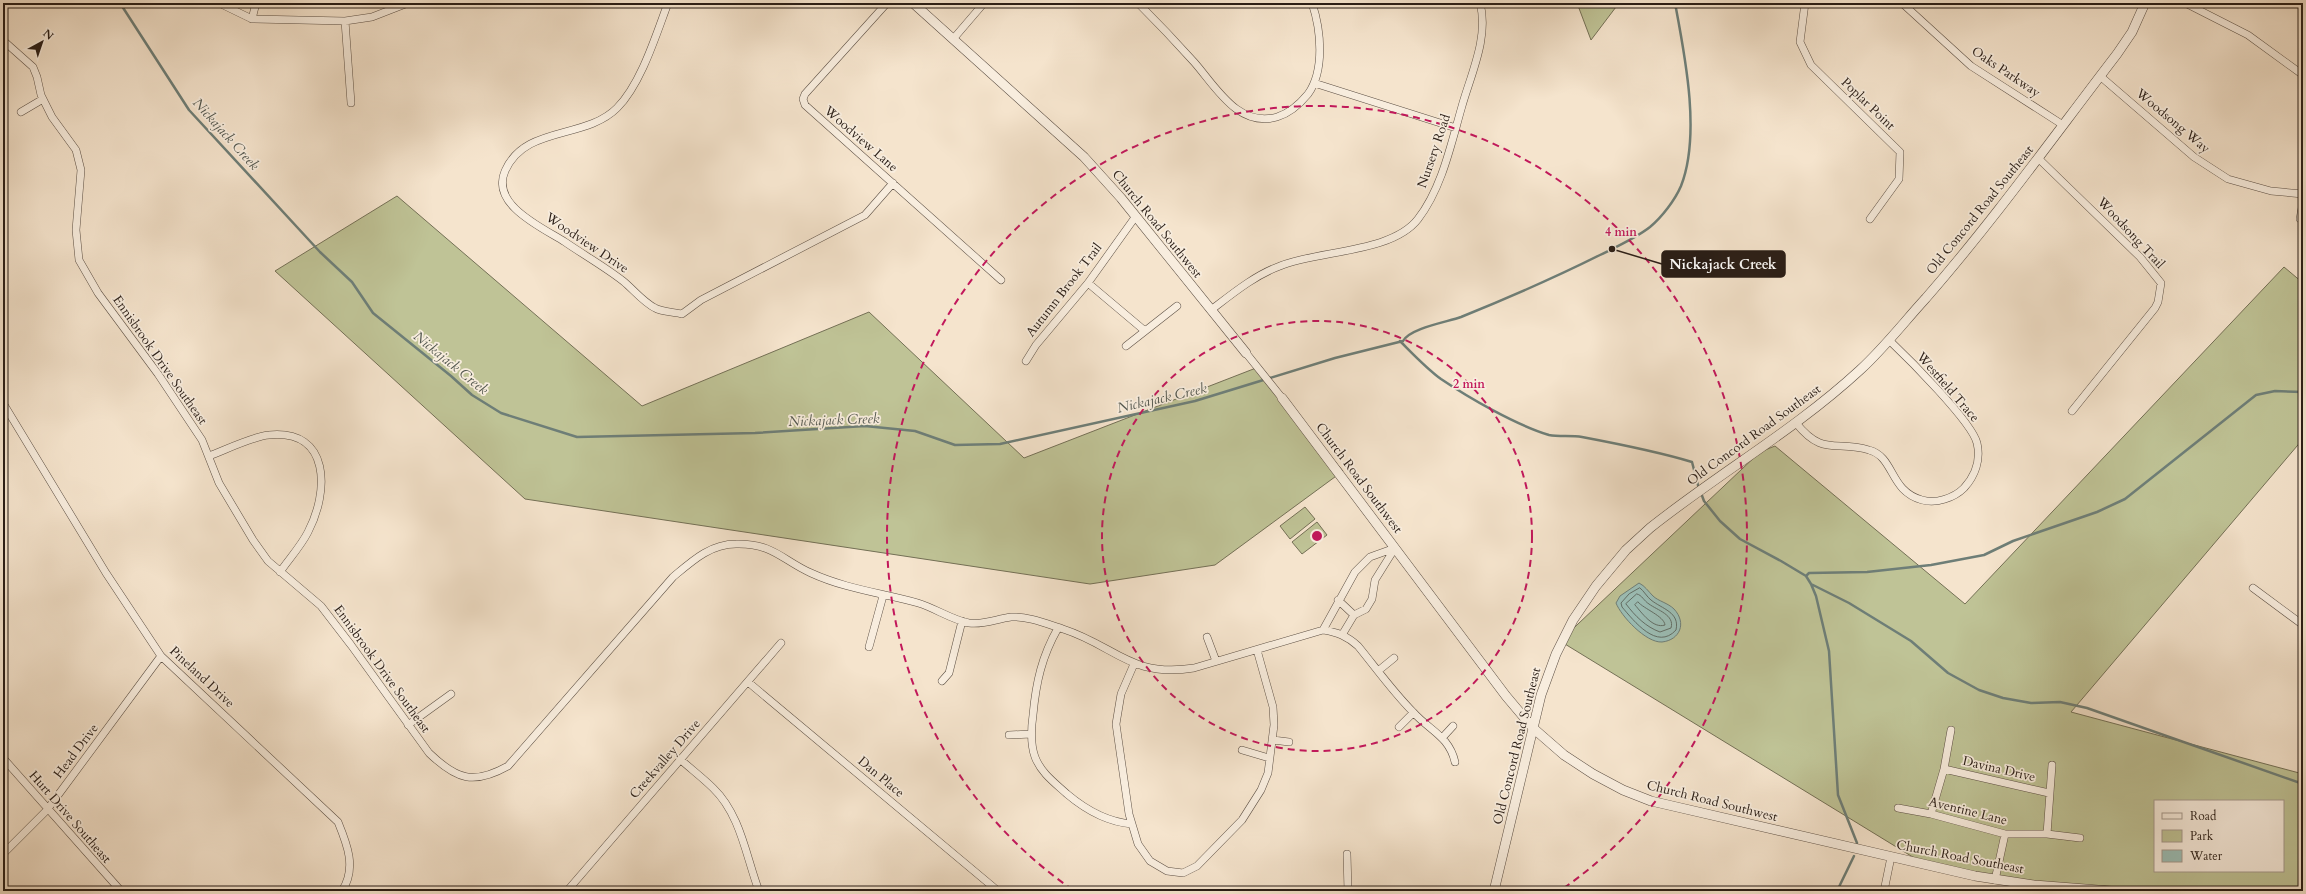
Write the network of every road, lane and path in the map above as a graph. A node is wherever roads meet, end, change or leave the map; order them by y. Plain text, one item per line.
1 (219, 3) edge
2 (256, 3) edge
3 (408, 3) edge
4 (668, 3) edge
5 (887, 3) edge
6 (914, 3) edge
7 (984, 3) edge
8 (1138, 3) edge
9 (1312, 3) edge
10 (1480, 3) edge
11 (1805, 3) edge
12 (1902, 3) edge
13 (2145, 3) edge
14 (2185, 3) edge
15 (252, 19) junction
16 (344, 21) junction
17 (954, 38) junction
18 (3, 42) edge
19 (2301, 73) edge
20 (2100, 76) junction
21 (1314, 83) junction
22 (42, 99) junction
23 (351, 103) dead end
24 (21, 112) dead end
25 (2063, 125) junction
26 (1456, 128) junction
27 (2038, 158) junction
28 (893, 182) junction
29 (2303, 194) edge
30 (2303, 202) edge
31 (1136, 216) junction
32 (1870, 219) dead end
33 (2303, 220) edge
34 (1001, 280) dead end
35 (1088, 284) junction
36 (1177, 306) dead end
37 (1211, 310) junction
38 (1145, 331) junction
39 (1889, 340) junction
40 (1126, 346) dead end
41 (1246, 354) joint
42 (1026, 360) dead end
43 (1282, 398) joint
44 (3, 403) edge
45 (2072, 411) dead end
46 (1796, 423) junction
47 (209, 456) junction
48 (1395, 548) junction
49 (280, 572) junction
50 (2253, 588) dead end
51 (883, 596) junction
52 (1338, 600) junction
53 (1354, 615) junction
54 (962, 621) junction
55 (2303, 625) edge
56 (1058, 628) junction
57 (1323, 630) junction
58 (1342, 635) junction
59 (1207, 637) dead end
60 (782, 643) dead end
61 (869, 647) dead end
62 (1258, 650) junction
63 (161, 656) junction
64 (1394, 658) dead end
65 (1216, 661) junction
66 (1134, 664) junction
67 (1378, 671) junction
68 (942, 681) dead end
69 (748, 682) junction
70 (451, 694) dead end
71 (1414, 713) junction
72 (408, 725) junction
73 (1453, 726) dead end
74 (1399, 728) dead end
75 (1533, 728) junction
76 (1951, 730) dead end
77 (1031, 734) junction
78 (1009, 735) dead end
79 (1442, 738) junction
80 (1273, 740) junction
81 (1289, 742) dead end
82 (1242, 750) dead end
83 (3, 758) edge
84 (1269, 758) junction
85 (681, 760) junction
86 (1455, 762) dead end
87 (2052, 765) dead end
88 (1944, 769) junction
89 (2050, 793) junction
90 (1898, 808) dead end
91 (47, 810) junction
92 (1931, 814) junction
93 (1132, 824) junction
94 (2004, 834) junction
95 (2048, 834) junction
96 (2080, 838) dead end
97 (1853, 848) joint
98 (3, 854) edge
99 (1346, 854) dead end
100 (1890, 857) junction
101 (1995, 880) junction
102 (121, 891) edge
103 (342, 891) edge
104 (567, 891) edge
105 (759, 891) edge
106 (998, 891) edge
107 (1348, 891) edge
108 (1494, 891) edge
109 (1884, 891) edge
110 (2111, 891) edge

1 - 15 street
2 - 15 street
3 - 16 street
4 - 28 street, Woodview Drive
5 - 28 street, Woodview Lane
6 - 17 street, Church Road Southwest
7 - 17 street
8 - 21 street
9 - 21 street
10 - 26 street, Nursery Road
11 - 32 street, Poplar Point
12 - 25 street, Oaks Parkway
13 - 20 street, Old Concord Road Southeast
14 - 19 street
15 - 16 street
16 - 23 street
17 - 31 street, Church Road Southwest
18 - 22 street, Ennisbrook Drive Southeast
20 - 25 street, Old Concord Road Southeast
20 - 29 street, Woodsong Way
21 - 26 street
22 - 24 street
22 - 47 street, Ennisbrook Drive Southeast
25 - 27 street, Old Concord Road Southeast
26 - 37 street, Nursery Road
27 - 39 street, Old Concord Road Southeast
27 - 45 street, Woodsong Trail
28 - 34 street, Woodview Lane
30 - 33 street
31 - 35 street, Autumn Brook Trail
31 - 37 street, Church Road Southwest
35 - 38 street
35 - 42 street, Autumn Brook Trail
36 - 38 street
37 - 41 street, Church Road Southwest
38 - 40 street
39 - 46 street, Old Concord Road Southeast
39 - 46 street, Westfield Trace
41 - 43 street, Church Road Southwest
43 - 48 street, Church Road Southwest
44 - 63 street, Pineland Drive
46 - 75 street, Old Concord Road Southeast
47 - 49 street, Ennisbrook Drive Southeast
47 - 49 street
48 - 52 street
48 - 53 street
48 - 75 street, Church Road Southwest
49 - 72 street, Ennisbrook Drive Southeast
50 - 55 street
51 - 54 street
51 - 61 street
51 - 72 street, Ennisbrook Drive Southeast
52 - 53 street
52 - 57 street
53 - 58 street
54 - 56 street
54 - 68 street
56 - 66 street
56 - 77 street
57 - 58 street
57 - 62 street
58 - 67 street
59 - 65 street
60 - 69 street, Creekvalley Drive
62 - 65 street
62 - 80 street
63 - 91 street, Head Drive
63 - 103 street, Pineland Drive
64 - 67 street
65 - 66 street
66 - 93 street
67 - 71 street
69 - 85 street, Creekvalley Drive
69 - 106 street, Dan Place
70 - 72 street
71 - 74 street
71 - 79 street
73 - 79 street
75 - 97 street, Church Road Southwest
75 - 108 street, Old Concord Road Southeast
76 - 88 street
77 - 78 street
77 - 93 street
79 - 86 street
80 - 81 street
80 - 84 street
82 - 84 street
83 - 91 street, Hurt Drive Southeast
84 - 93 street
85 - 104 street, Creekvalley Drive
85 - 105 street
87 - 89 street
88 - 89 street, Davina Drive
88 - 92 street
89 - 95 street
90 - 92 street, Aventine Lane
91 - 98 street, Head Drive
91 - 102 street, Hurt Drive Southeast
92 - 94 street, Aventine Lane
94 - 95 street, Aventine Lane
94 - 101 street
95 - 96 street, Aventine Lane
97 - 100 street, Church Road Southeast
99 - 107 street
100 - 101 street, Church Road Southeast
100 - 109 street
101 - 110 street, Church Road Southeast

